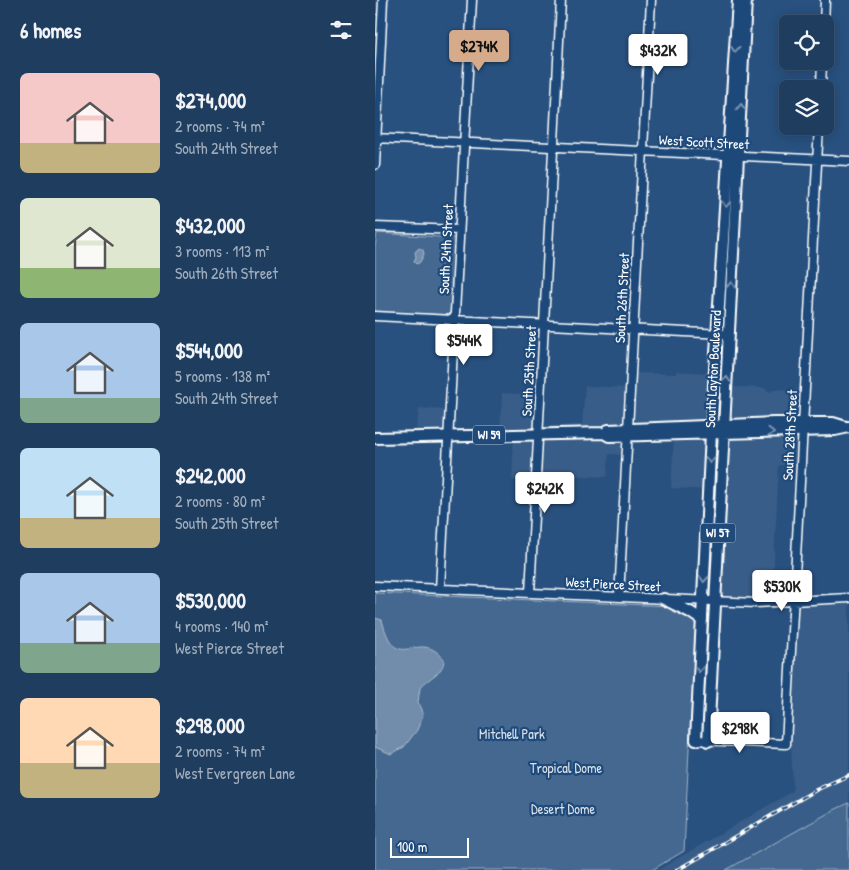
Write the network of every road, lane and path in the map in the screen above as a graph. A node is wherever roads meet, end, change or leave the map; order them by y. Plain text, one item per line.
1 (383, 0) edge
2 (472, 0) edge
3 (561, 0) edge
4 (651, 0) edge
5 (738, 0) edge
6 (746, 0) edge
7 (825, 0) edge
8 (824, 15) edge
9 (818, 135) edge
10 (376, 138) edge
11 (464, 143) junction
12 (554, 147) junction
13 (643, 151) junction
14 (733, 156) junction
15 (817, 160) junction
16 (849, 161) edge
17 (375, 165) edge
18 (375, 227) edge
19 (459, 230) junction
20 (375, 316) edge
21 (455, 321) junction
22 (544, 325) junction
23 (633, 329) junction
24 (724, 334) junction
25 (803, 427) junction
26 (847, 427) edge
27 (717, 429) junction
28 (628, 432) junction
29 (538, 434) junction
30 (449, 436) junction
31 (375, 438) edge
32 (709, 487) junction
33 (719, 515) junction
34 (375, 586) edge
35 (440, 589) junction
36 (530, 593) junction
37 (619, 597) junction
38 (849, 598) edge
39 (664, 599) junction
40 (793, 600) junction
41 (703, 601) junction
42 (716, 602) junction
43 (702, 620) junction
44 (696, 740) joint
45 (707, 740) junction

1 - 10 street
2 - 11 street, South 24th Street
3 - 12 street, South 25th Street
4 - 13 street, South 26th Street
5 -> 14 main road, South Layton Boulevard
14 -> 6 main road, South Layton Boulevard
7 - 8 street
9 - 15 street, South 28th Street
10 - 11 street, West Scott Street
10 - 17 street
11 - 12 street, West Scott Street
11 - 19 street, South 24th Street
12 - 13 street, West Scott Street
12 - 22 street, South 25th Street
13 - 14 street, West Scott Street
13 - 23 street, South 26th Street
14 - 15 street, West Scott Street
14 - 24 main road, South Layton Boulevard
15 - 16 street, West Scott Street
15 - 25 street, South 28th Street
18 - 19 street
19 - 21 street, South 24th Street
20 - 21 street
21 - 22 street
21 - 30 street, South 24th Street
22 - 23 street
22 - 29 street, South 25th Street
23 - 24 street
23 - 28 street, South 26th Street
24 - 27 main road, South Layton Boulevard
25 - 26 main road, WI 59
25 - 27 main road, WI 59
25 - 40 street, South 28th Street
27 - 28 main road, WI 59
27 -> 32 main road, South Layton Boulevard / WI 57
27 - 33 main road, South Layton Boulevard / WI 57
28 - 29 main road, WI 59
28 - 37 street, South 26th Street
29 - 30 main road, WI 59
29 - 36 street, South 25th Street
30 - 31 main road, WI 59
30 - 35 street, South 24th Street
32 - 33 main road
32 -> 41 main road, South Layton Boulevard / WI 57
33 - 42 main road, South Layton Boulevard / WI 57
34 - 35 street, West Pierce Street
35 - 36 street, West Pierce Street
36 - 37 street, West Pierce Street
37 - 39 street, West Pierce Street
38 - 40 street, West Pierce Street
39 - 41 street, West Pierce Street
39 - 43 main road
40 - 42 street, West Pierce Street
40 - 45 street, South 28th Street
41 - 42 street, West Pierce Street
41 - 43 main road, South Layton Boulevard / WI 57
42 - 45 main road, South Layton Boulevard / WI 57
43 -> 44 main road, South Layton Boulevard / WI 57
44 - 45 street

